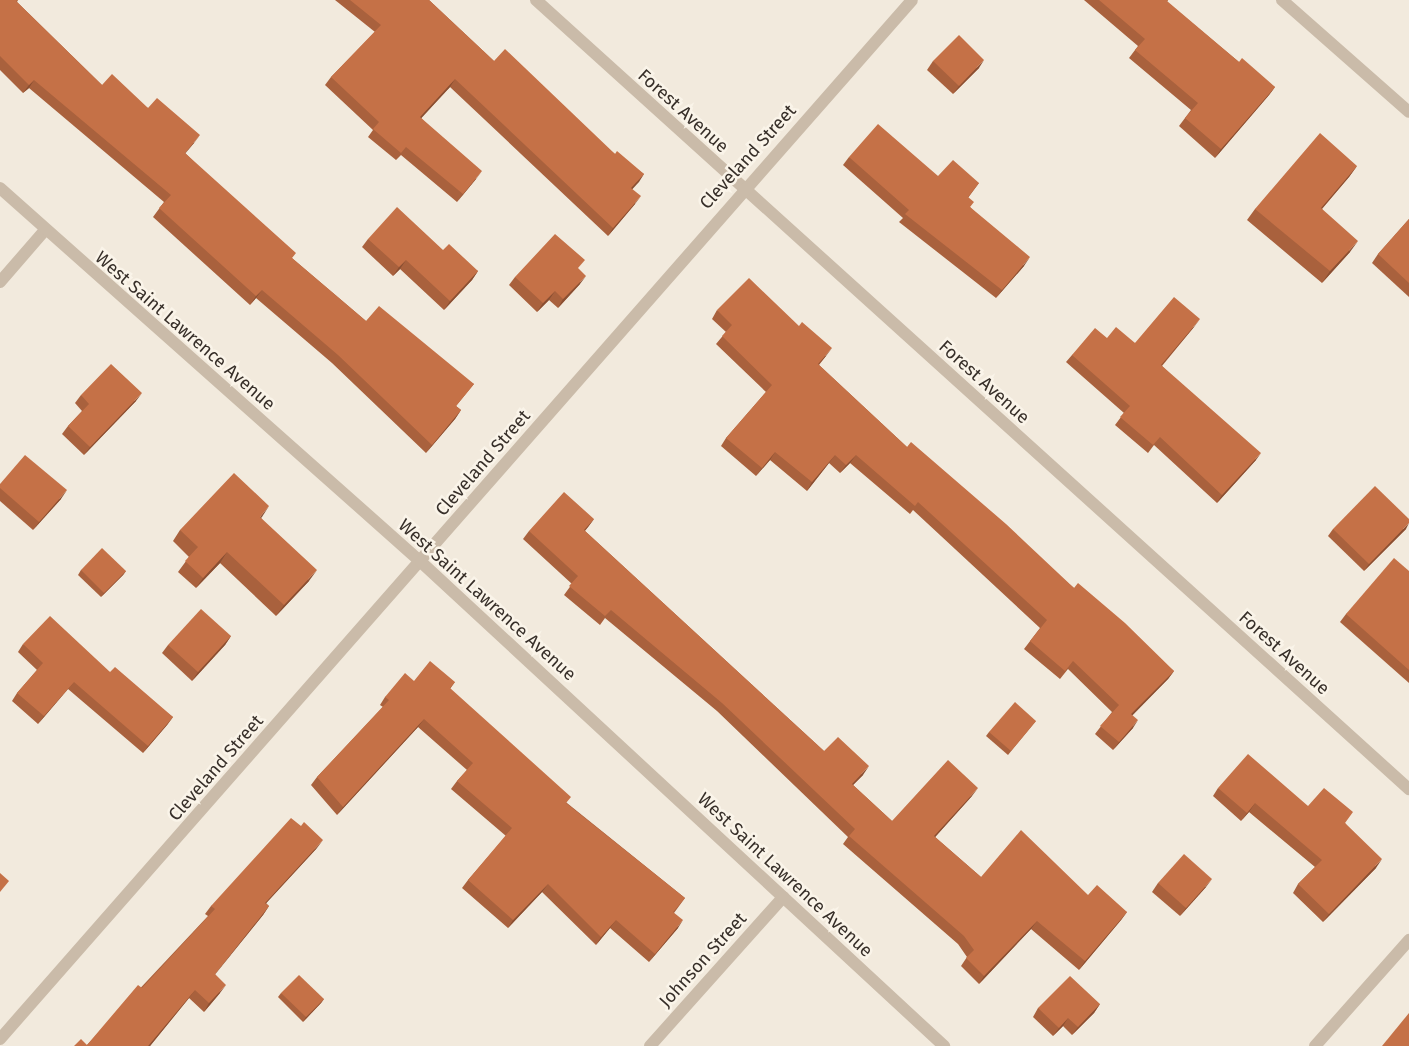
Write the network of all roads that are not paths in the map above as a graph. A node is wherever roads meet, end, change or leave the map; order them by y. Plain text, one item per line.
1 (536, 0) edge
2 (912, 0) edge
3 (1282, 0) edge
4 (1409, 112) edge
5 (0, 188) edge
6 (743, 188) junction
7 (45, 230) junction
8 (0, 282) edge
9 (421, 562) junction
10 (1409, 789) edge
11 (783, 897) junction
12 (1409, 940) edge
13 (0, 1039) edge
14 (650, 1046) edge
15 (944, 1046) edge
16 (1316, 1046) edge

1 - 6 street, Forest Avenue
2 - 6 street, Cleveland Street
3 - 4 street
5 - 7 street, West Saint Lawrence Avenue
6 - 9 street, Cleveland Street
6 - 10 street, Forest Avenue
7 - 8 street
7 - 9 street, West Saint Lawrence Avenue
9 - 11 street, West Saint Lawrence Avenue
9 - 13 street, Cleveland Street
11 - 14 street, Johnson Street
11 - 15 street, West Saint Lawrence Avenue
12 - 16 street

